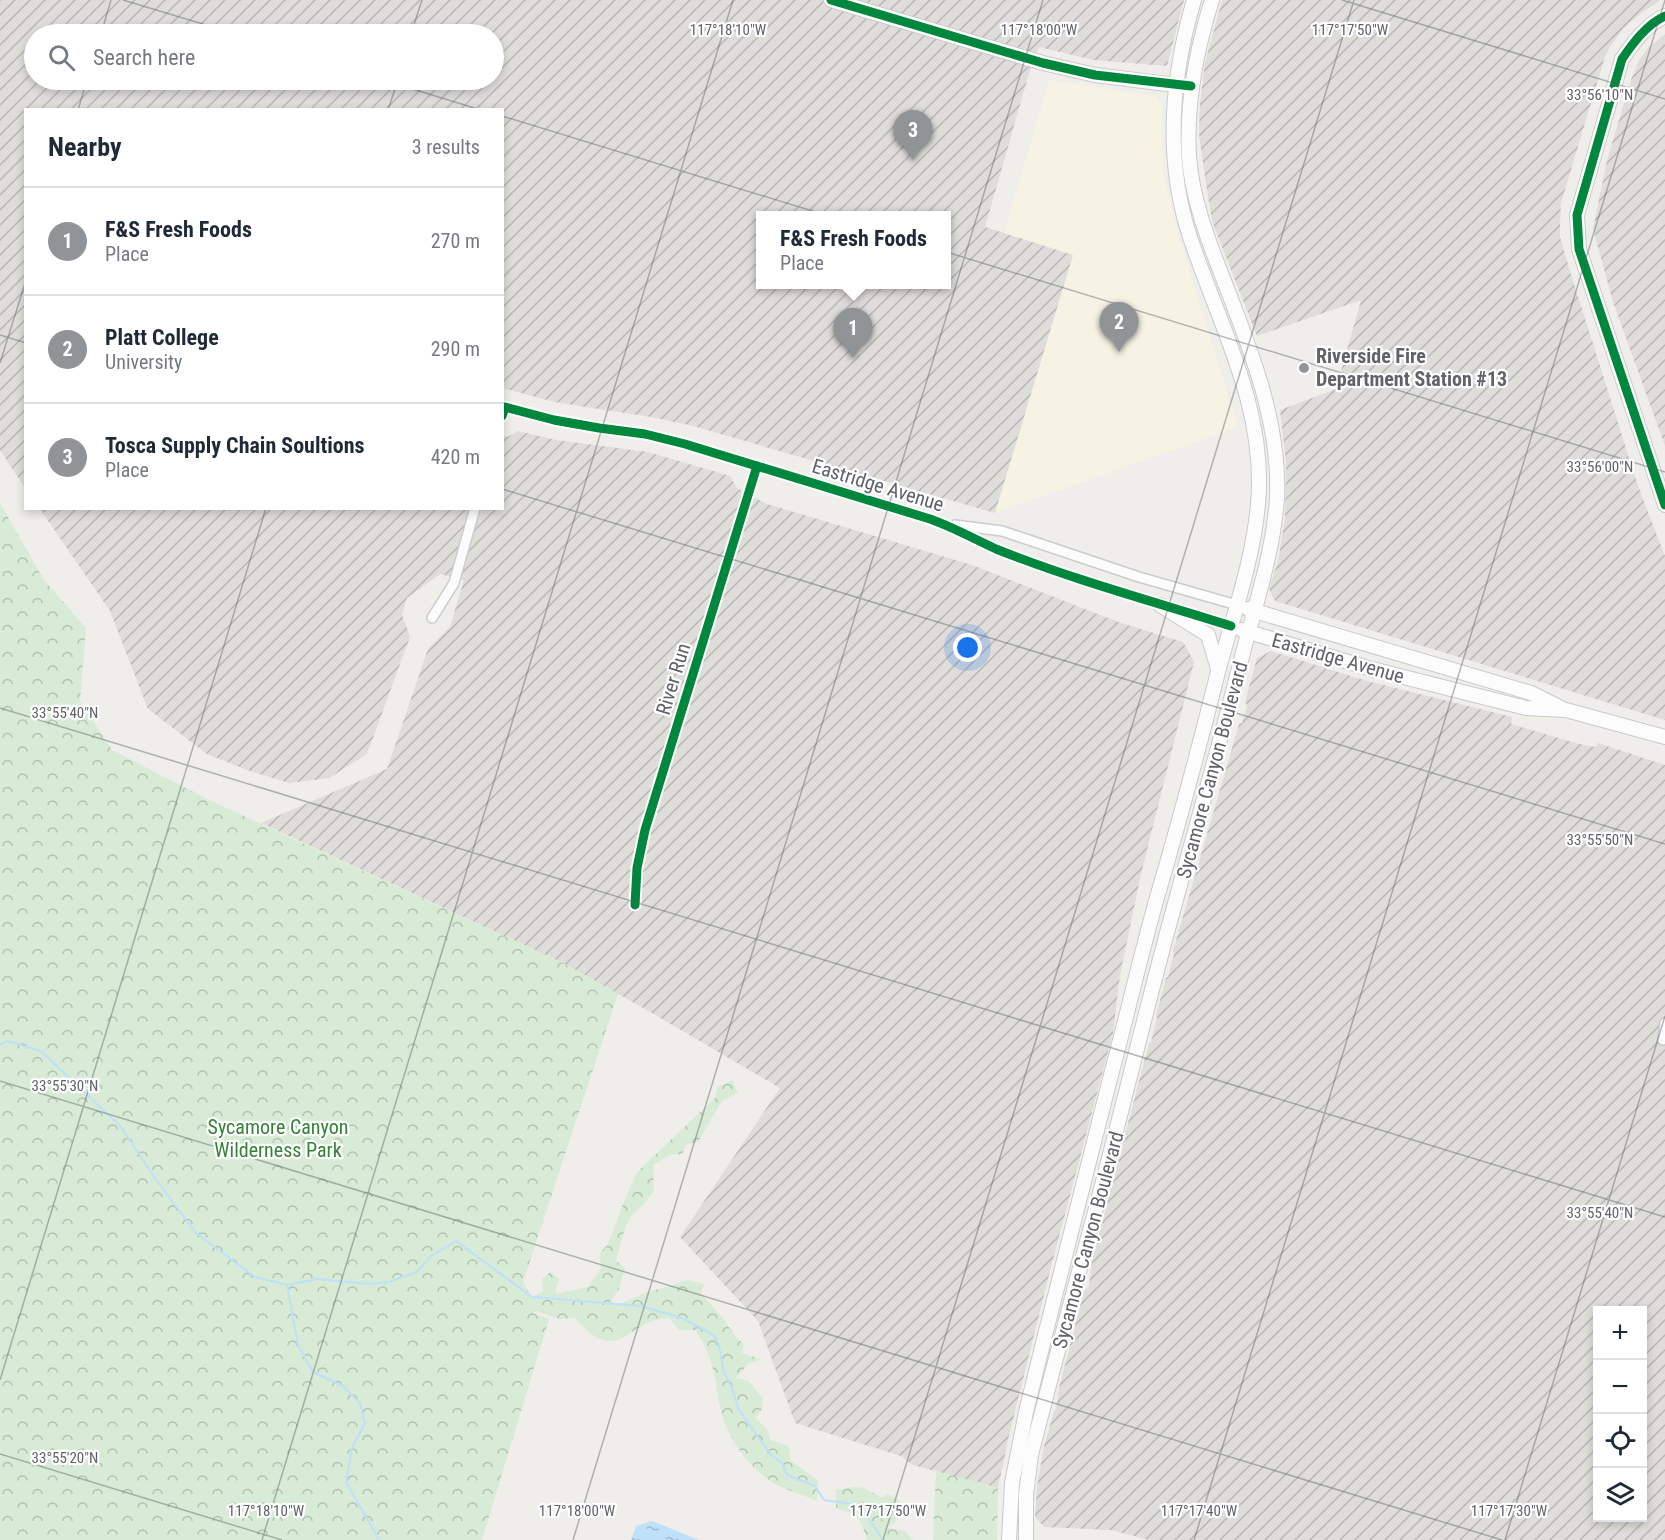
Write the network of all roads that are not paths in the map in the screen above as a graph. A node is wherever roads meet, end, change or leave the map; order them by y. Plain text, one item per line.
1 (831, 0) edge
2 (1194, 0) edge
3 (1212, 0) edge
4 (1665, 16) edge
5 (1175, 85) junction
6 (1191, 86) junction
7 (1220, 317) junction
8 (1248, 344) junction
9 (504, 412) edge
10 (757, 466) junction
11 (1665, 506) edge
12 (474, 510) edge
13 (947, 525) junction
14 (1160, 605) junction
15 (1237, 606) junction
16 (1255, 611) junction
17 (432, 618) dead end
18 (1231, 626) junction
19 (1249, 632) junction
20 (1219, 671) junction
21 (1566, 710) junction
22 (1665, 737) edge
23 (635, 905) dead end
24 (1665, 1023) edge
25 (1663, 1040) dead end
26 (1009, 1540) edge
27 (1026, 1540) edge

1 - 5 main road
2 - 5 main road, Sycamore Canyon Boulevard
3 - 6 main road, Sycamore Canyon Boulevard
4 - 11 main road
5 - 6 main road
5 - 7 main road, Sycamore Canyon Boulevard
6 - 8 main road, Sycamore Canyon Boulevard
7 - 8 main road
7 - 15 main road, Sycamore Canyon Boulevard
8 - 16 main road, Sycamore Canyon Boulevard
9 - 10 street, Eastridge Avenue
10 - 13 street, Eastridge Avenue
10 - 23 street, River Run
12 - 17 street
13 - 14 street, Eastridge Avenue
13 - 15 street, Eastridge Avenue
14 - 18 street, Eastridge Avenue
14 - 20 main road
15 - 16 main road, Eastridge Avenue
15 - 18 main road, Sycamore Canyon Boulevard
16 - 19 main road, Sycamore Canyon Boulevard
16 - 21 main road, Eastridge Avenue
18 - 19 main road, Eastridge Avenue
18 - 20 main road, Sycamore Canyon Boulevard
19 - 21 main road, Eastridge Avenue
19 - 27 main road, Sycamore Canyon Boulevard
20 - 26 main road, Sycamore Canyon Boulevard
21 - 22 main road, Eastridge Avenue
24 - 25 street

